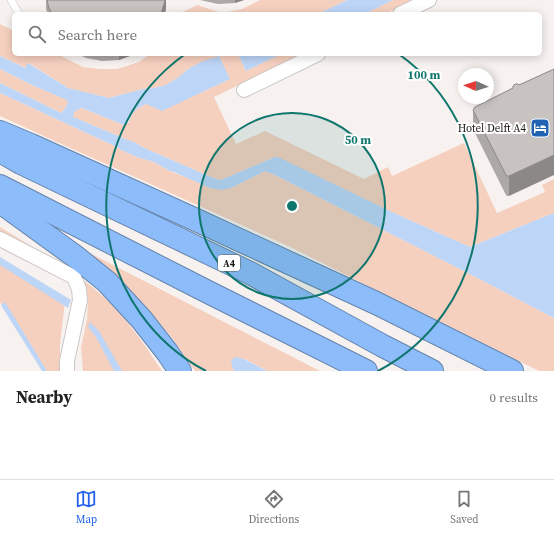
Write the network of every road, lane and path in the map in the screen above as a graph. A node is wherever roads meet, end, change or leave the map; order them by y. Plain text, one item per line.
1 (11, 0) edge
2 (429, 0) edge
3 (18, 12) edge
4 (404, 12) edge
5 (314, 56) edge
6 (244, 90) dead end
7 (0, 132) edge
8 (0, 151) edge
9 (0, 186) edge
10 (0, 202) edge
11 (0, 239) edge
12 (67, 371) edge
13 (180, 371) edge
14 (366, 371) edge
15 (432, 371) edge
16 (512, 371) edge

1 - 3 lane
2 - 4 street
5 - 6 street
7 - 16 highway, A4
8 - 15 highway, A4
9 - 14 highway
10 - 13 highway
11 - 12 street

